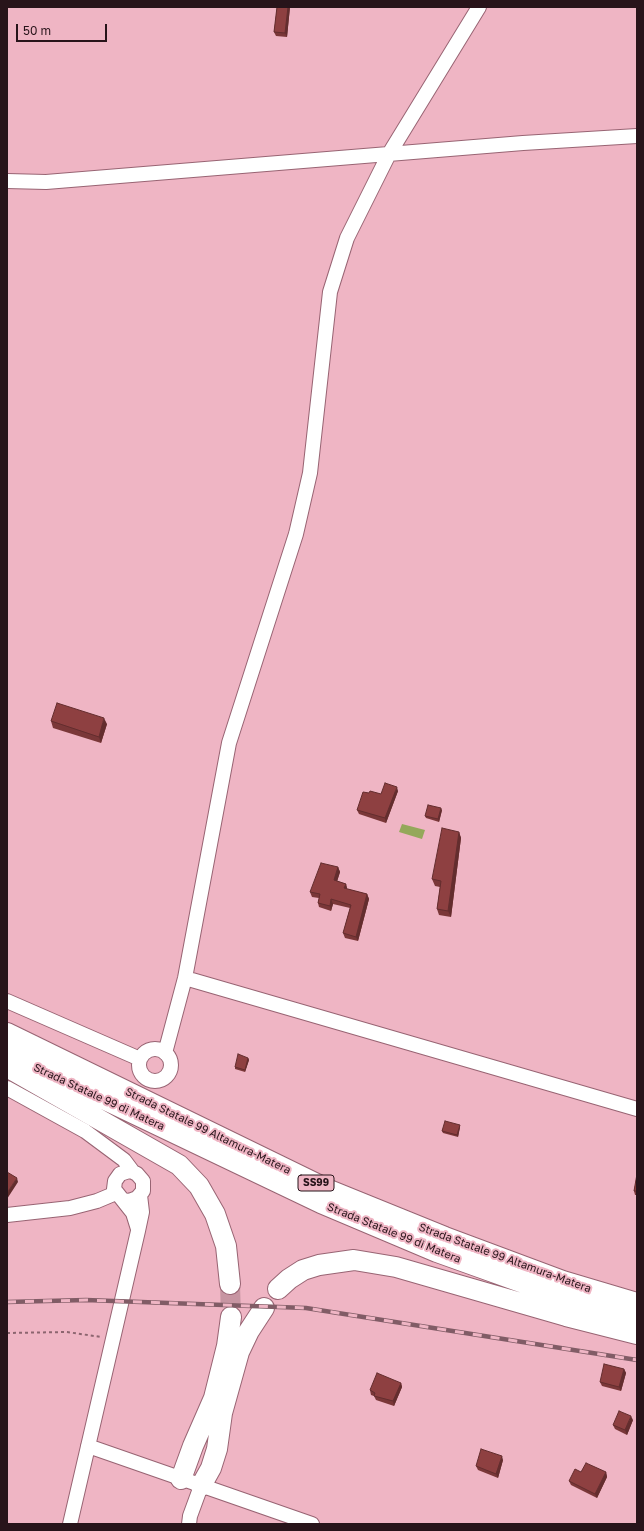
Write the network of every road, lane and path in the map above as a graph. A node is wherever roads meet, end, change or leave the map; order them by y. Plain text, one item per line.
1 (479, 7) edge
2 (637, 136) edge
3 (389, 154) junction
4 (7, 181) edge
5 (185, 978) junction
6 (7, 1002) edge
7 (7, 1033) edge
8 (7, 1053) edge
9 (165, 1053) junction
10 (140, 1059) junction
11 (7, 1067) edge
12 (7, 1088) edge
13 (637, 1109) edge
14 (106, 1145) junction
15 (133, 1172) junction
16 (117, 1177) junction
17 (140, 1195) junction
18 (120, 1196) junction
19 (7, 1215) edge
20 (138, 1231) junction
21 (230, 1284) tunnel mouth
22 (278, 1289) dead end
23 (637, 1303) edge
24 (264, 1308) dead end
25 (231, 1316) tunnel mouth
26 (637, 1319) edge
27 (7, 1333) edge
28 (637, 1334) edge
29 (114, 1338) junction
30 (88, 1446) junction
31 (181, 1479) junction
32 (201, 1486) junction
33 (70, 1524) edge
34 (189, 1524) edge
35 (312, 1524) edge

1 - 3 street
2 - 3 street
3 - 4 street
3 - 5 street
5 - 9 street
5 - 13 street
6 - 10 street
7 - 23 highway, Strada Statale 99 Altamura-Matera / SS99
8 - 26 highway, Strada Statale 99 di Matera / SS99
9 - 10 street
9 - 10 street
11 - 21 highway
12 - 14 street
14 - 15 street
14 - 16 street
15 - 16 street
15 - 17 street
16 - 18 street
17 - 18 street
17 - 20 street
18 - 19 street
18 - 20 street
20 - 29 street
22 - 28 highway
24 - 32 highway
25 - 31 highway
27 - 29 path
29 - 30 street
30 - 31 street
30 - 33 street
31 - 32 street
32 - 34 street
32 - 35 street

